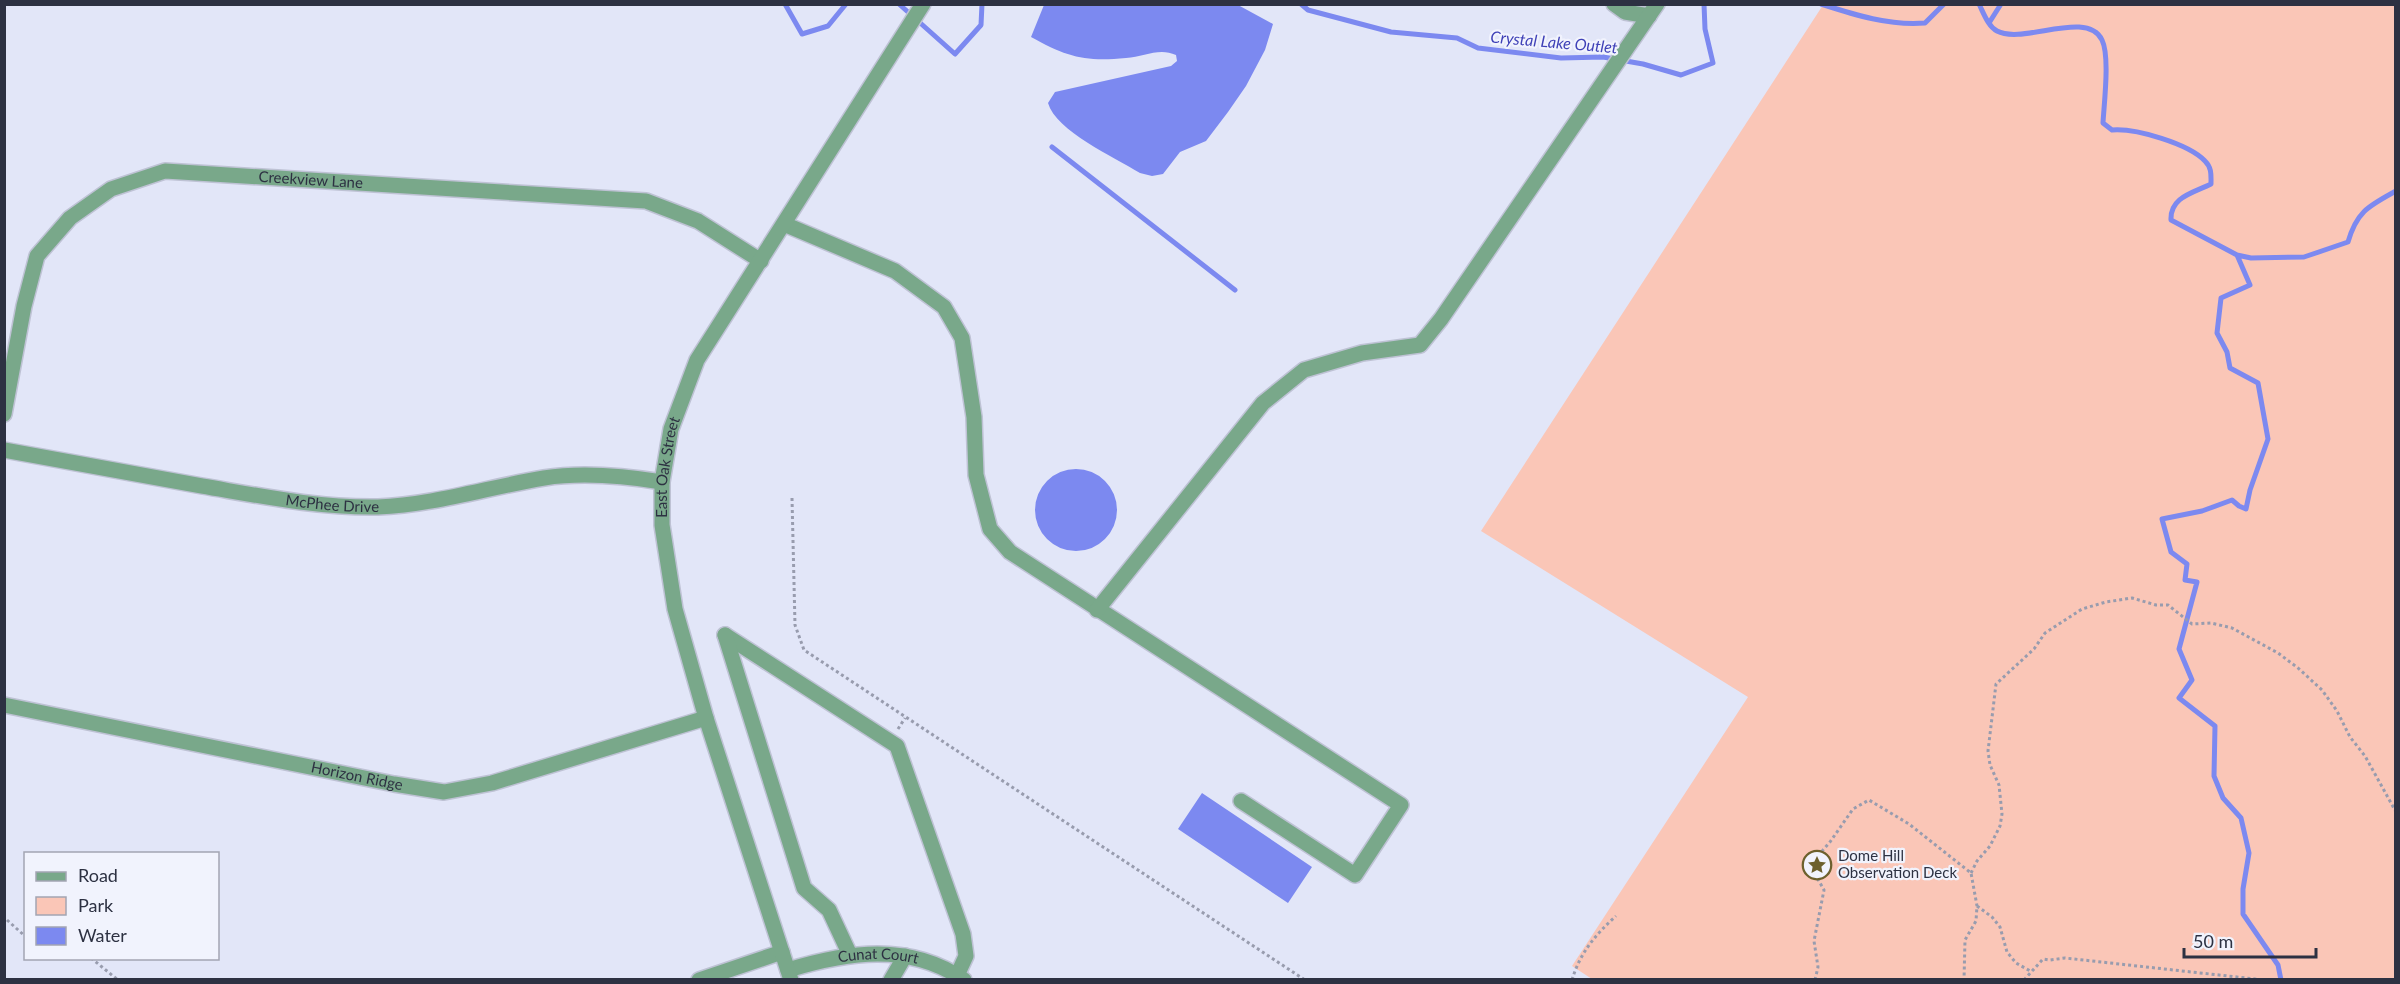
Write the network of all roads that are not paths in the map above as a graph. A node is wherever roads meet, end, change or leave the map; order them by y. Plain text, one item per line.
1 (923, 4) edge
2 (1614, 4) edge
3 (1653, 10) edge
4 (784, 224) junction
5 (761, 261) junction
6 (4, 414) edge
7 (4, 450) edge
8 (662, 482) junction
9 (1097, 610) junction
10 (4, 705) edge
11 (706, 718) junction
12 (1241, 801) dead end
13 (782, 952) junction
14 (850, 955) junction
15 (905, 956) junction
16 (789, 975) edge
17 (959, 978) edge
18 (699, 980) edge
19 (891, 980) edge

1 - 4 street, East Oak Street
2 - 3 street
3 - 9 street
4 - 5 street, East Oak Street
4 - 9 street
5 - 6 street, Creekview Lane
5 - 8 street, East Oak Street
7 - 8 street, McPhee Drive
8 - 11 street, East Oak Street
9 - 12 street
10 - 11 street, Horizon Ridge
11 - 13 street, East Oak Street
13 - 16 street, East Oak Street
13 - 18 street
14 - 15 street, Cunat Court
14 - 16 street, Cunat Court
14 - 17 street
15 - 17 street, Cunat Court
15 - 19 street

